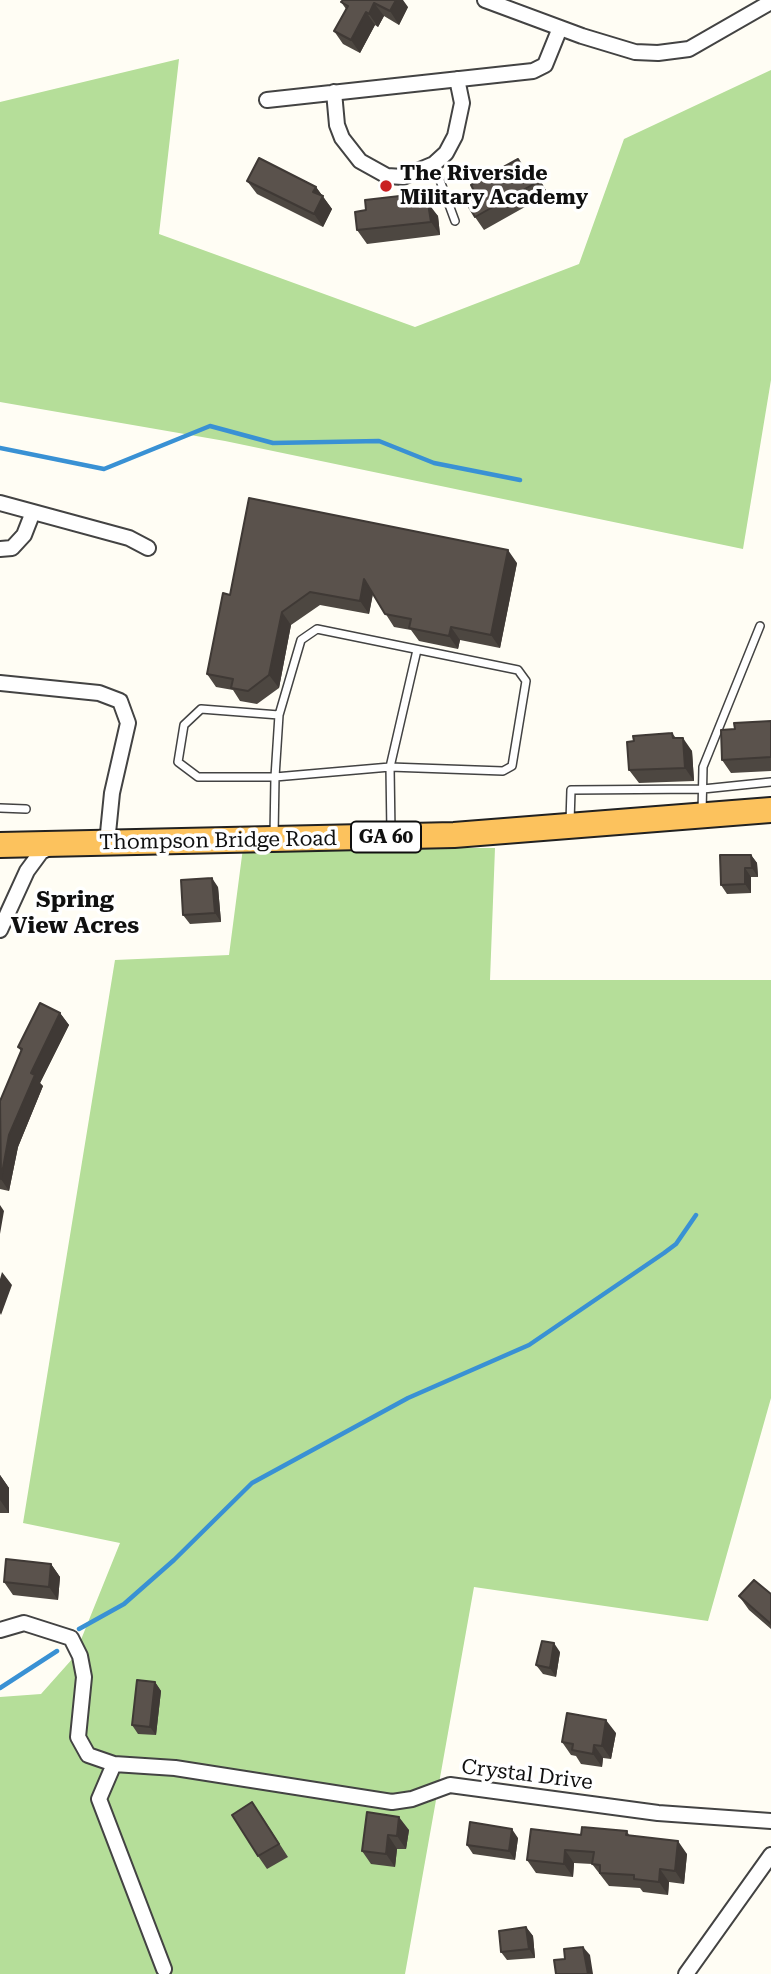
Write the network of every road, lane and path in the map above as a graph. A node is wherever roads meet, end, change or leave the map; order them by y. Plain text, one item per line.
1 (485, 0) edge
2 (771, 2) edge
3 (560, 28) junction
4 (457, 79) junction
5 (334, 92) junction
6 (267, 100) dead end
7 (434, 164) junction
8 (456, 221) dead end
9 (0, 503) edge
10 (33, 512) junction
11 (148, 548) dead end
12 (0, 549) edge
13 (760, 626) dead end
14 (417, 650) junction
15 (0, 683) edge
16 (279, 715) junction
17 (390, 767) junction
18 (275, 777) junction
19 (771, 782) edge
20 (703, 789) junction
21 (0, 808) edge
22 (26, 809) dead end
23 (771, 810) edge
24 (702, 817) junction
25 (570, 827) junction
26 (391, 837) junction
27 (274, 841) junction
28 (107, 843) junction
29 (57, 844) junction
30 (0, 845) edge
31 (0, 930) edge
32 (0, 1630) edge
33 (114, 1764) junction
34 (771, 1821) edge
35 (771, 1855) edge
36 (164, 1969) dead end
37 (686, 1974) edge

1 - 3 street
2 - 3 street
3 - 4 street
4 - 5 street
4 - 7 street
5 - 6 street
5 - 7 street
7 - 8 lane
9 - 10 street
10 - 11 street
10 - 12 street
13 - 20 lane
14 - 16 lane
14 - 17 lane
14 - 17 lane
15 - 28 street
16 - 18 lane
16 - 18 lane
17 - 18 lane
17 - 26 lane
18 - 27 lane
19 - 20 lane
20 - 24 lane
20 - 25 lane
21 - 22 lane
23 - 24 highway, Thompson Bridge Road / GA 60
24 - 25 highway, Thompson Bridge Road / GA 60
25 - 26 highway, Thompson Bridge Road / GA 60
26 - 27 highway, Thompson Bridge Road / GA 60
27 - 28 highway, Thompson Bridge Road / GA 60
28 - 29 highway, Thompson Bridge Road / GA 60
29 - 30 highway, Thompson Bridge Road / GA 60
29 - 31 street
32 - 33 street
33 - 34 street, Crystal Drive
33 - 36 street
35 - 37 street

